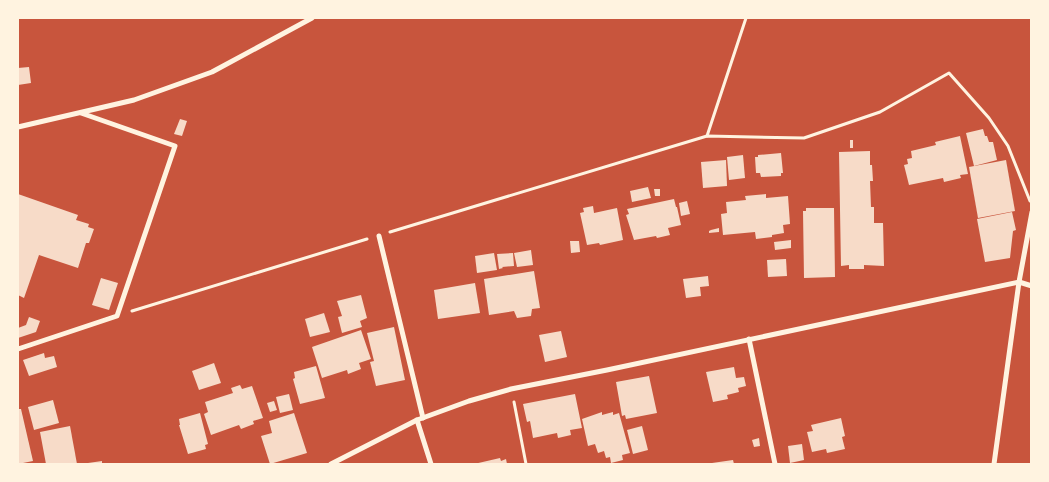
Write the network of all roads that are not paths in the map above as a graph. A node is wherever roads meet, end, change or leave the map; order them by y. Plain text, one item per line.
1 (312, 18) edge
2 (81, 113) junction
3 (18, 127) edge
4 (1031, 216) edge
5 (379, 236) road end
6 (1019, 282) junction
7 (1032, 286) edge
8 (749, 339) junction
9 (18, 349) edge
10 (420, 419) junction
11 (331, 464) edge
12 (431, 464) edge
13 (775, 464) edge
14 (994, 464) edge

1 - 2 street
2 - 3 street
2 - 9 street
4 - 6 street
5 - 10 street
6 - 7 street
6 - 8 street
6 - 14 street
8 - 10 street
8 - 13 street
10 - 11 street
10 - 12 street

